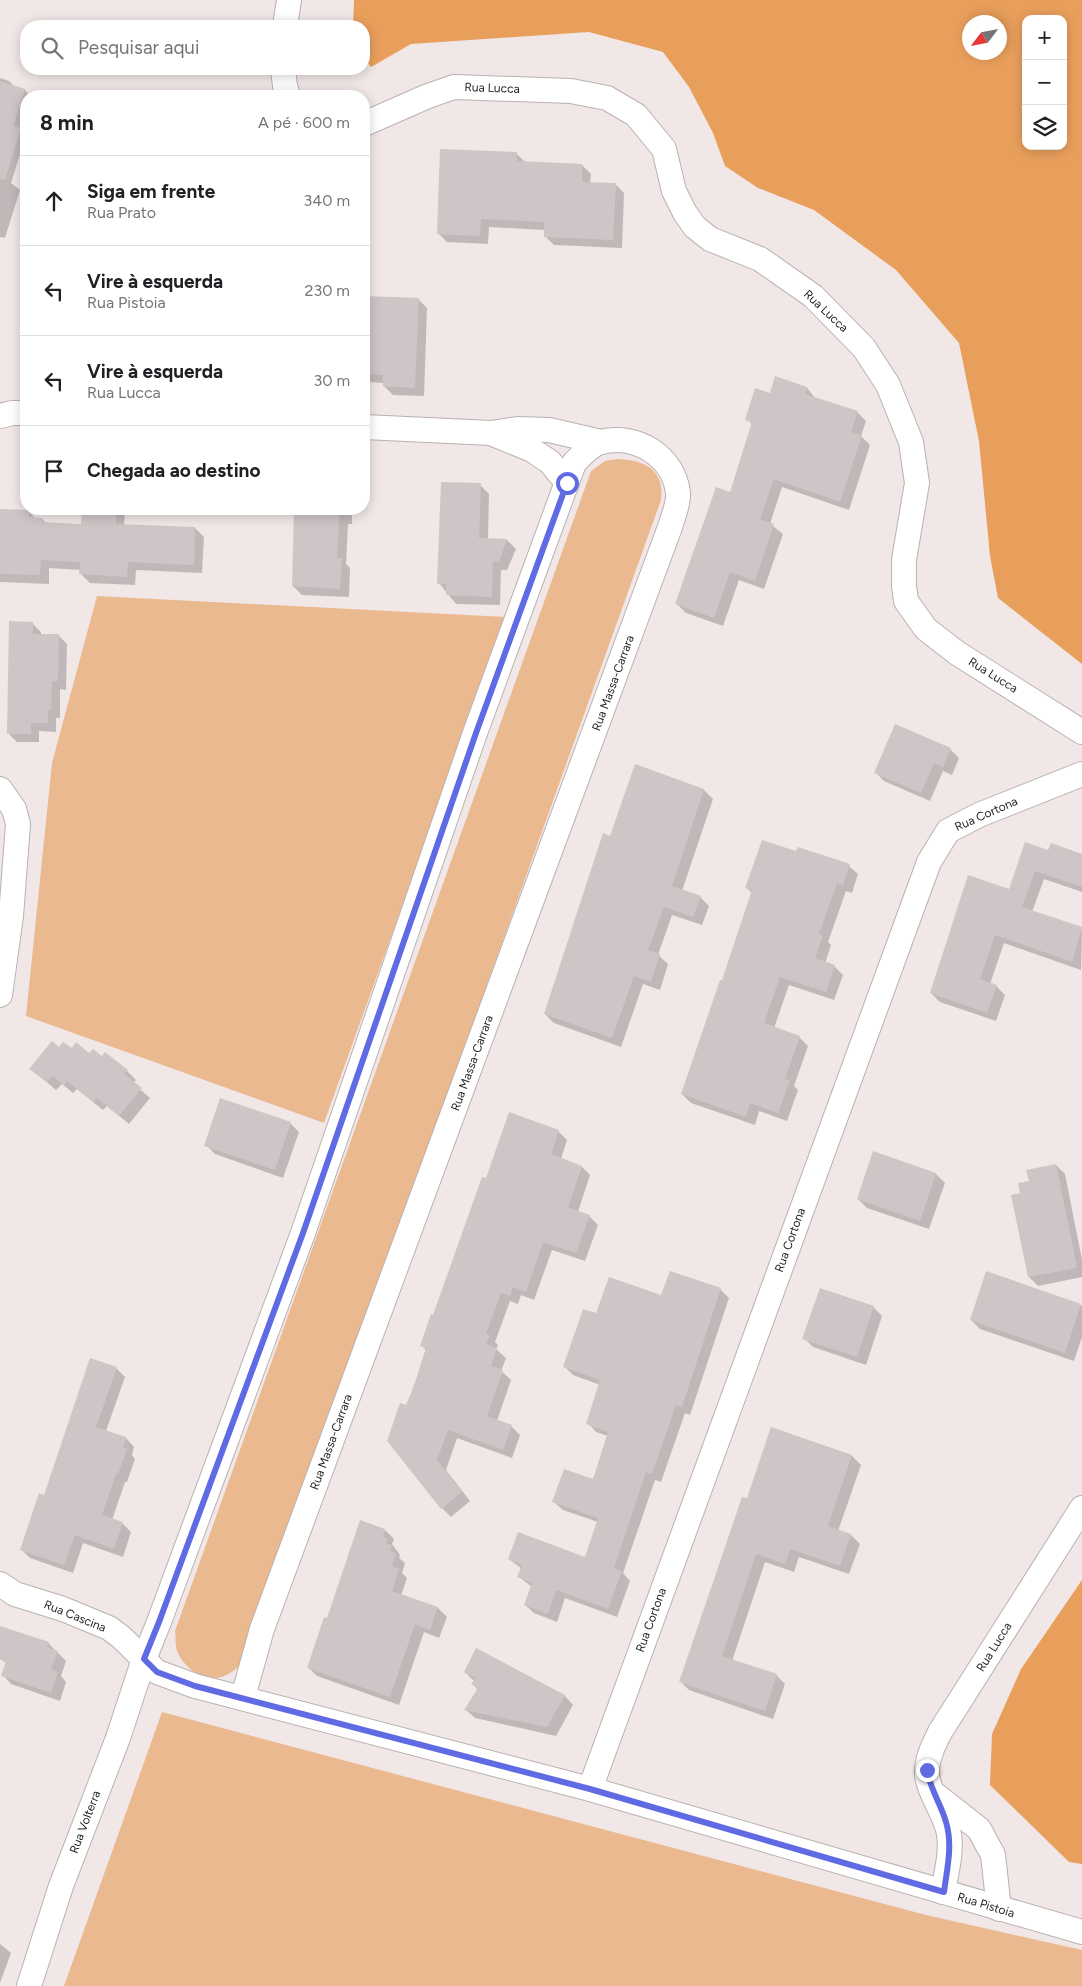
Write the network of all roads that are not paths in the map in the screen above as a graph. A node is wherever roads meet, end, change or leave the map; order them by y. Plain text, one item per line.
1 (289, 0) edge
2 (286, 20) edge
3 (283, 75) edge
4 (286, 90) edge
5 (370, 121) edge
6 (20, 413) edge
7 (0, 416) edge
8 (370, 427) edge
9 (491, 433) junction
10 (601, 442) junction
11 (567, 483) junction
12 (1082, 732) edge
13 (1082, 774) edge
14 (0, 789) edge
15 (0, 994) edge
16 (1082, 1508) edge
17 (0, 1584) edge
18 (144, 1659) junction
19 (243, 1697) junction
20 (590, 1789) junction
21 (934, 1794) junction
22 (944, 1892) junction
23 (999, 1909) junction
24 (1082, 1932) edge
25 (29, 1986) edge

1 - 2 street
3 - 4 street
5 - 12 street, Rua Lucca
6 - 7 street
8 - 9 street
9 - 10 street
9 - 11 street
10 - 11 street, Rua Volterra
10 - 19 street, Rua Massa-Carrara
11 - 18 street, Rua Volterra
13 - 20 street, Rua Cortona
14 - 15 street
16 - 21 street, Rua Lucca
17 - 18 street, Rua Cascina
18 - 19 street, Rua Pistoia
18 - 25 street, Rua Volterra
19 - 20 street, Rua Pistoia
20 - 22 street, Rua Pistoia
21 - 22 street, Rua Lucca
21 - 23 street
22 - 23 street, Rua Pistoia
23 - 24 street, Rua Pistoia

